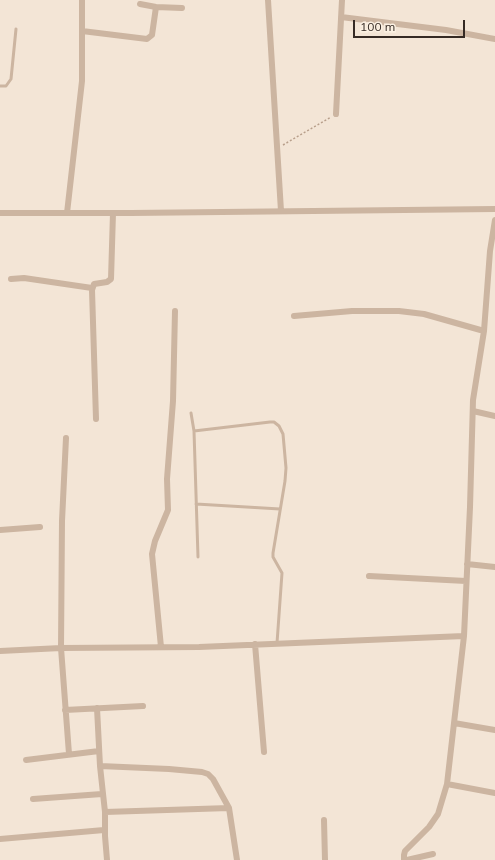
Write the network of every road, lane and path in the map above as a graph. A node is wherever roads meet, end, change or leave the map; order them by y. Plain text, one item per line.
1 (82, 0) edge
2 (268, 0) edge
3 (342, 0) edge
4 (140, 4) dead end
5 (156, 7) junction
6 (182, 8) dead end
7 (341, 17) junction
8 (16, 29) dead end
9 (82, 31) junction
10 (495, 39) edge
11 (0, 86) edge
12 (336, 114) joint
13 (278, 148) junction
14 (495, 209) edge
15 (281, 211) junction
16 (0, 213) edge
17 (67, 213) junction
18 (113, 213) junction
19 (495, 220) edge
20 (11, 279) dead end
21 (92, 288) junction
22 (175, 311) dead end
23 (294, 316) dead end
24 (484, 331) junction
25 (473, 411) junction
26 (191, 413) dead end
27 (495, 416) edge
28 (96, 419) dead end
29 (194, 432) junction
30 (66, 438) dead end
31 (196, 504) junction
32 (280, 509) junction
33 (40, 527) dead end
34 (0, 530) edge
35 (198, 556) dead end
36 (467, 564) junction
37 (495, 567) edge
38 (369, 576) dead end
39 (466, 581) junction
40 (464, 636) junction
41 (255, 644) junction
42 (277, 644) junction
43 (161, 647) junction
44 (61, 648) junction
45 (0, 650) edge
46 (143, 706) dead end
47 (97, 708) junction
48 (65, 710) junction
49 (454, 723) junction
50 (495, 730) edge
51 (99, 751) junction
52 (264, 752) dead end
53 (68, 754) junction
54 (26, 760) dead end
55 (100, 766) junction
56 (447, 784) junction
57 (495, 793) edge
58 (102, 794) junction
59 (33, 800) dead end
60 (229, 808) junction
61 (105, 812) junction
62 (324, 820) dead end
63 (104, 830) junction
64 (0, 839) edge
65 (433, 854) dead end
66 (107, 860) edge
67 (237, 860) edge
68 (325, 860) edge
69 (404, 860) edge
70 (407, 860) edge

1 - 9 street
2 - 13 street
3 - 7 street
4 - 5 street
5 - 6 street
5 - 9 street
7 - 10 street
7 - 12 street
8 - 11 lane
9 - 17 street
12 - 13 path
13 - 15 street
14 - 15 street
15 - 18 street
16 - 17 street
17 - 18 street
18 - 21 street
19 - 24 street
20 - 21 street
21 - 28 street
22 - 43 street
23 - 24 street
24 - 25 street
25 - 27 street
25 - 36 street
26 - 29 lane
29 - 31 lane
29 - 32 lane
30 - 44 street
31 - 32 lane
31 - 35 lane
32 - 42 lane
33 - 34 street
36 - 37 street
36 - 39 street
38 - 39 street
39 - 40 street
40 - 42 street
40 - 49 street
41 - 42 street
41 - 43 street
41 - 52 street
43 - 44 street
44 - 45 street
44 - 48 street
46 - 47 street
47 - 48 street
47 - 51 street
48 - 53 street
49 - 50 street
49 - 56 street
51 - 53 street
51 - 55 street
53 - 54 street
55 - 58 street
55 - 60 street
56 - 57 street
56 - 69 street
58 - 59 street
58 - 61 street
60 - 61 street
60 - 67 street
61 - 63 street
62 - 68 street
63 - 64 street
63 - 66 street
65 - 70 street

